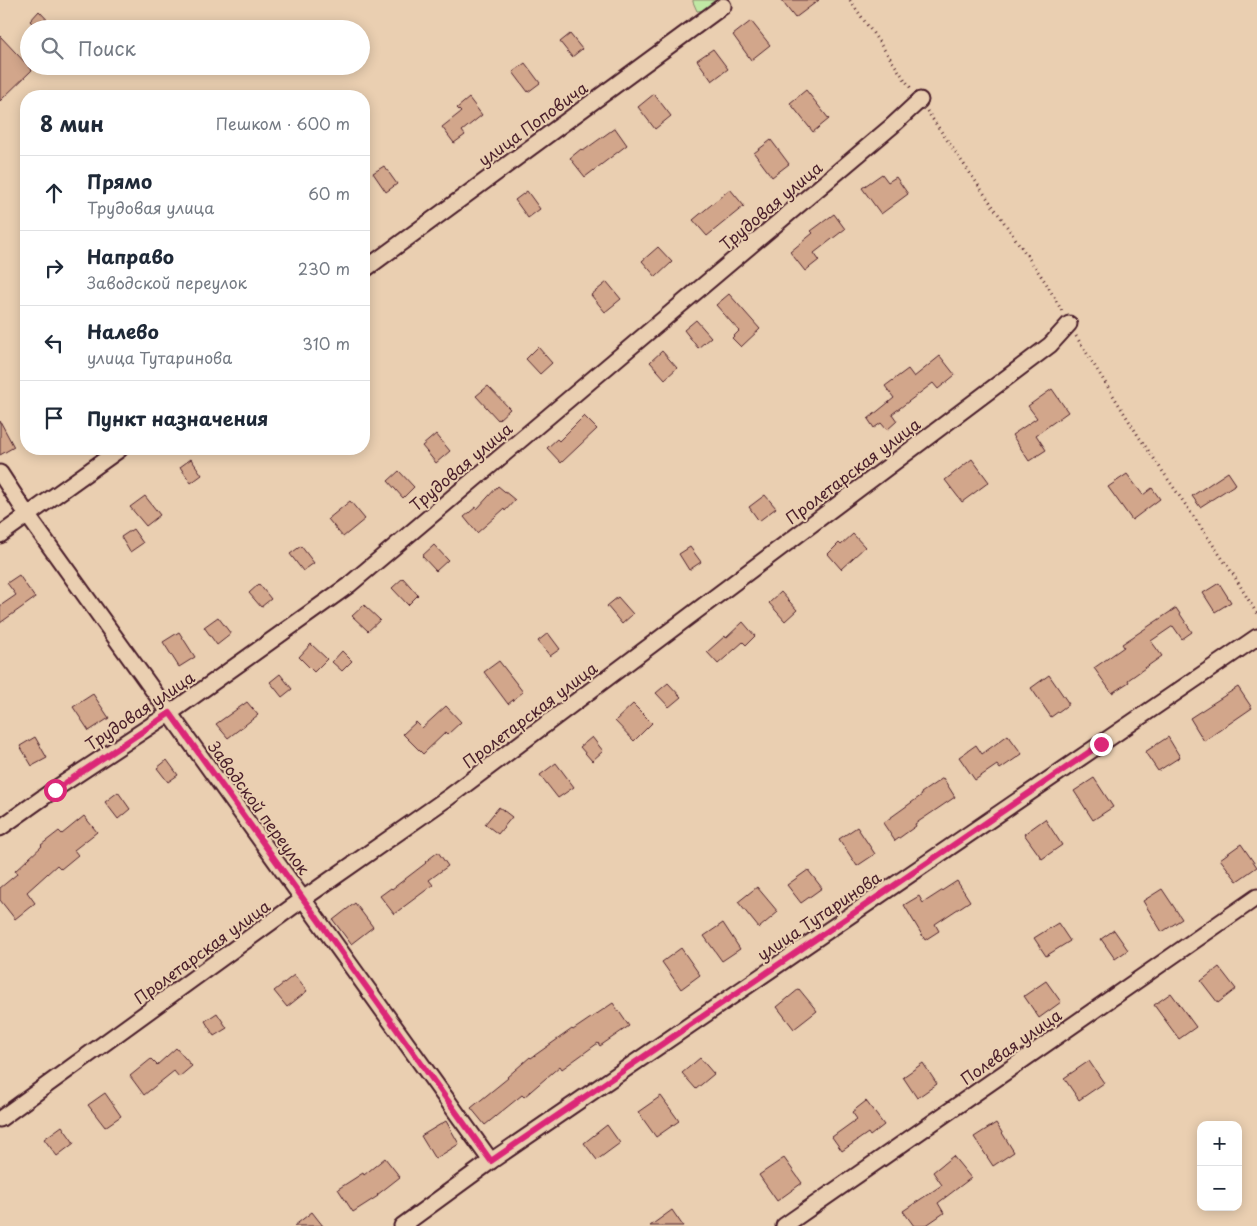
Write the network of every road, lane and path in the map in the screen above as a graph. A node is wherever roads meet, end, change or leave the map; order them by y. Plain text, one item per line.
1 (850, 0) edge
2 (723, 6) dead end
3 (920, 100) junction
4 (370, 266) edge
5 (1069, 324) junction
6 (112, 455) edge
7 (0, 473) edge
8 (28, 516) junction
9 (0, 535) edge
10 (1257, 614) edge
11 (1257, 637) edge
12 (170, 713) junction
13 (0, 828) edge
14 (1257, 897) edge
15 (303, 899) junction
16 (0, 1119) edge
17 (491, 1161) junction
18 (402, 1226) edge
19 (784, 1226) edge

1 - 3 path
2 - 4 street, улица Поповича
3 - 5 path
3 - 12 street, Трудовая улица
5 - 10 path
5 - 15 street, Пролетарская улица
6 - 8 street
7 - 8 street, Заводской переулок
8 - 9 street
8 - 12 street, Заводской переулок
11 - 17 street, улица Тутаринова
12 - 13 street, Трудовая улица
12 - 15 street, Заводской переулок
14 - 19 street, Полевая улица
15 - 16 street, Пролетарская улица
15 - 17 street, Заводской переулок
17 - 18 street, улица Тутаринова

